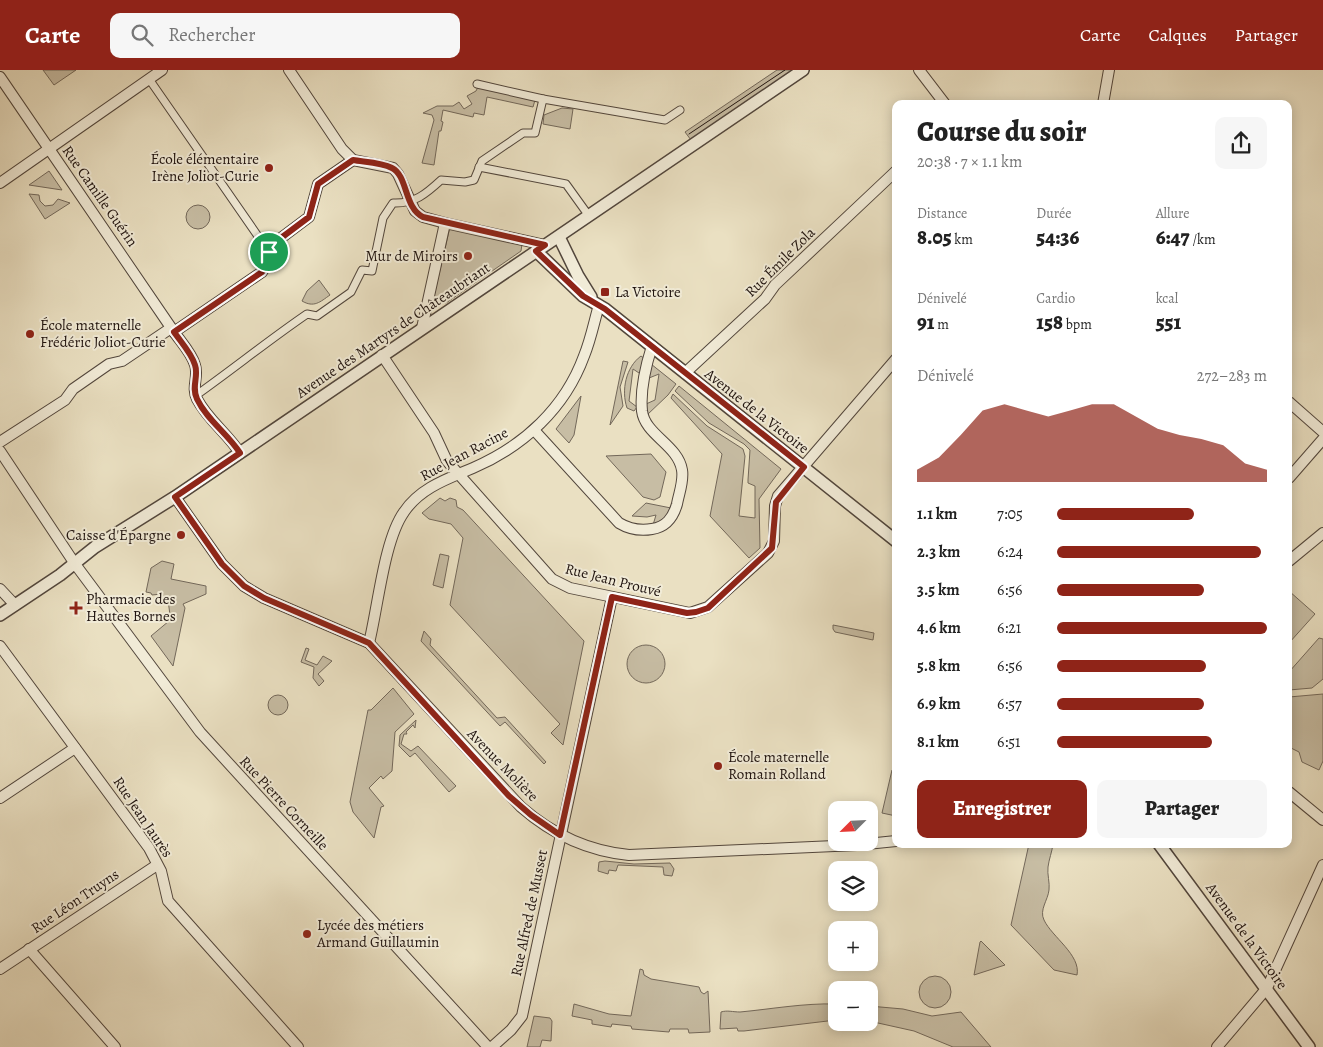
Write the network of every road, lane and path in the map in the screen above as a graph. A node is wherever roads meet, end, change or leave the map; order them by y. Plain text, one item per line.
1 (162, 70) edge
2 (289, 70) edge
3 (803, 70) edge
4 (919, 70) edge
5 (1109, 70) edge
6 (0, 77) edge
7 (149, 79) junction
8 (477, 84) dead end
9 (543, 99) junction
10 (943, 100) edge
11 (1104, 100) edge
12 (680, 110) dead end
13 (49, 149) junction
14 (353, 160) junction
15 (479, 168) junction
16 (892, 175) edge
17 (0, 183) edge
18 (410, 202) junction
19 (589, 216) junction
20 (445, 223) junction
21 (559, 237) junction
22 (540, 248) junction
23 (269, 252) junction
24 (599, 305) junction
25 (422, 328) junction
26 (172, 330) junction
27 (652, 346) junction
28 (382, 355) junction
29 (892, 364) edge
30 (685, 373) junction
31 (195, 396) junction
32 (1292, 405) edge
33 (534, 430) junction
34 (1323, 432) edge
35 (1323, 439) edge
36 (0, 442) edge
37 (0, 451) edge
38 (240, 453) junction
39 (804, 467) junction
40 (457, 474) junction
41 (1292, 475) edge
42 (175, 497) junction
43 (1323, 533) edge
44 (892, 538) edge
45 (1292, 559) edge
46 (74, 564) junction
47 (0, 589) edge
48 (612, 597) junction
49 (15, 605) junction
50 (0, 615) edge
51 (369, 643) junction
52 (0, 646) edge
53 (75, 748) junction
54 (1292, 794) edge
55 (0, 798) edge
56 (1323, 820) edge
57 (560, 835) junction
58 (892, 841) edge
59 (1163, 848) edge
60 (157, 865) junction
61 (1323, 865) edge
62 (29, 949) junction
63 (0, 970) edge
64 (1268, 988) junction
65 (115, 1047) edge
66 (298, 1047) edge
67 (490, 1047) edge
68 (1216, 1047) edge
69 (1309, 1047) edge

1 - 7 street
2 - 14 street
3 - 19 street, Avenue des Martyrs de Châteaubriant
4 - 10 street
5 - 11 street
6 - 13 street, Rue Camille Guérin
7 - 13 street
7 - 23 street
8 - 9 street
9 - 12 street
9 - 15 street
13 - 17 street
13 - 26 street, Rue Camille Guérin
14 - 18 street
14 - 23 street
15 - 18 street
15 - 19 street
16 - 30 street, Rue Émile Zola
18 - 20 street
18 - 31 street
19 - 21 street, Avenue des Martyrs de Châteaubriant
20 - 22 street
20 - 25 street
21 - 22 street, Avenue des Martyrs de Châteaubriant
21 - 24 street, Avenue de la Victoire
22 - 24 street, Avenue de la Victoire
22 - 25 street, Avenue des Martyrs de Châteaubriant
23 - 26 street
24 - 27 street, Avenue de la Victoire
24 - 33 street, Rue Jean Racine
25 - 28 street, Avenue des Martyrs de Châteaubriant
26 - 31 street, Rue Camille Guérin
26 - 36 street
27 - 30 street, Avenue de la Victoire
27 - 33 street
28 - 38 street, Avenue des Martyrs de Châteaubriant
28 - 40 street, Rue Jean Prouvé
29 - 39 street, Rue Jean Prouvé
30 - 39 street, Avenue de la Victoire
31 - 38 street
32 - 34 street
33 - 40 street, Rue Jean Racine
35 - 41 street
37 - 46 street, Rue Pierre Corneille
38 - 42 street, Avenue des Martyrs de Châteaubriant
39 - 44 street, Avenue de la Victoire
39 - 48 street, Rue Jean Prouvé
40 - 48 street, Rue Jean Prouvé
40 - 51 street, Rue Jean Racine
42 - 46 street, Avenue des Martyrs de Châteaubriant
42 - 51 street, Avenue Molière
43 - 45 street
46 - 49 street, Avenue des Martyrs de Châteaubriant
46 - 67 street, Rue Pierre Corneille
47 - 49 street
48 - 57 street, Rue Alfred de Musset
49 - 50 street, Avenue des Martyrs de Châteaubriant
51 - 57 street, Avenue Molière
52 - 53 street, Rue Jean Jaurès
53 - 55 street
53 - 60 street, Rue Jean Jaurès
54 - 56 street
57 - 58 street, Avenue Molière
57 - 67 street, Rue Alfred de Musset
59 - 64 street, Avenue de la Victoire
60 - 62 street, Rue Léon Truyns
60 - 66 street, Rue Jean Jaurès
61 - 64 street
62 - 63 street, Rue Léon Truyns
62 - 65 street
64 - 68 street
64 - 69 street, Avenue de la Victoire

